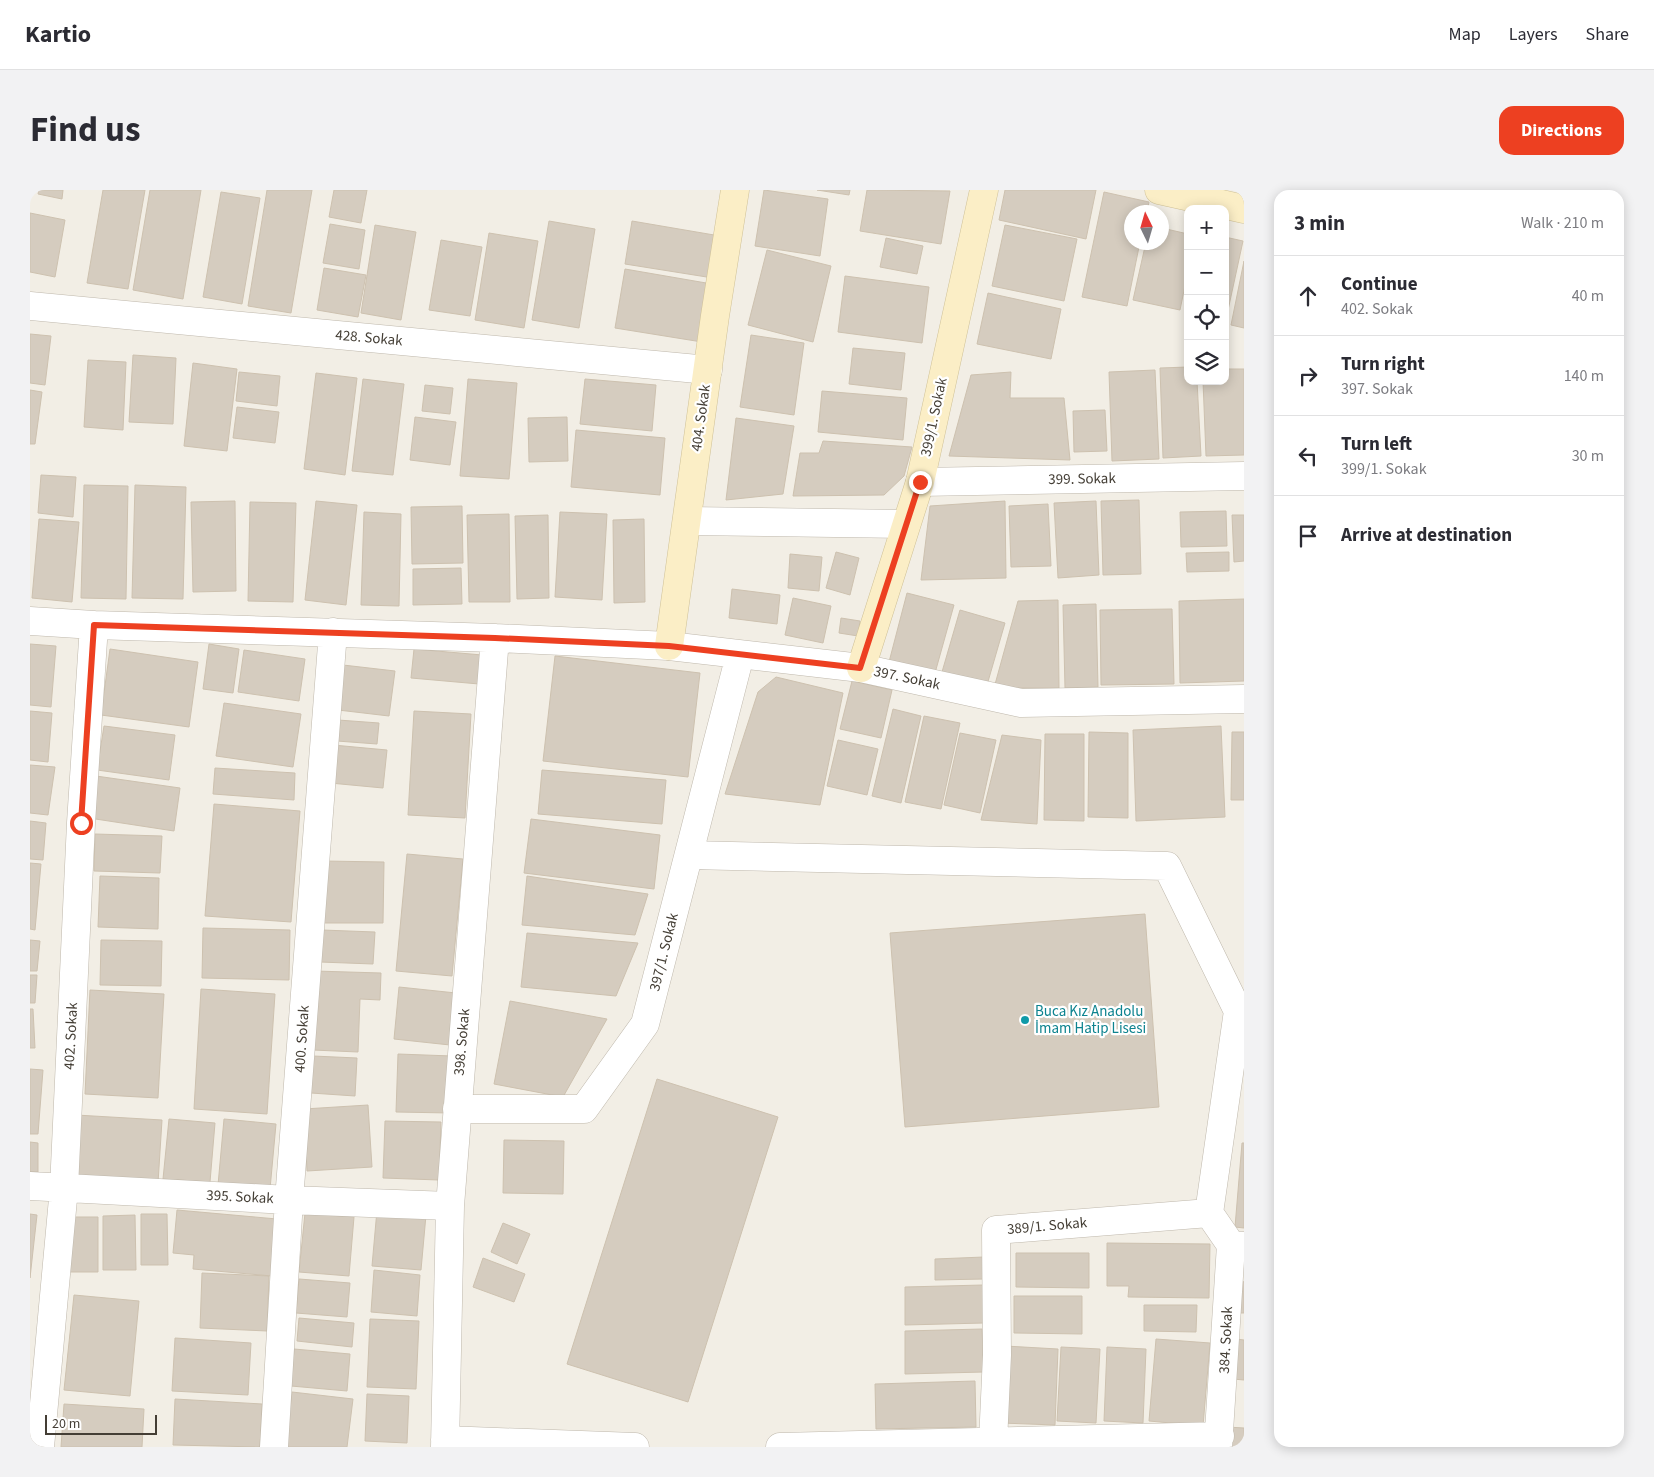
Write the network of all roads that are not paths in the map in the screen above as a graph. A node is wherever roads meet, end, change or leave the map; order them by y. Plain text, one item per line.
1 (735, 190) edge
2 (984, 190) edge
3 (1159, 190) edge
4 (1244, 209) edge
5 (30, 306) edge
6 (708, 370) junction
7 (1244, 476) edge
8 (920, 482) junction
9 (687, 521) junction
10 (906, 524) junction
11 (30, 621) edge
12 (94, 625) junction
13 (333, 632) junction
14 (495, 638) junction
15 (669, 646) junction
16 (740, 655) junction
17 (860, 668) junction
18 (1244, 699) edge
19 (689, 855) junction
20 (457, 1109) junction
21 (30, 1186) edge
22 (64, 1188) junction
23 (289, 1200) junction
24 (450, 1206) junction
25 (1209, 1213) junction
26 (1238, 1245) edge
27 (1219, 1441) edge
28 (993, 1442) junction
29 (445, 1443) edge
30 (40, 1447) edge
31 (274, 1447) edge
32 (635, 1447) edge
33 (780, 1447) edge

1 - 6 street, 404. Sokak
2 - 8 street, 399/1. Sokak
3 - 4 street
5 - 6 street, 428. Sokak
6 - 9 street, 404. Sokak
7 - 8 street, 399. Sokak
8 - 10 street, 399/1. Sokak
9 - 10 street
9 - 15 street, 404. Sokak
10 - 17 street, 399/1. Sokak
11 - 12 street, 397. Sokak
12 - 13 street, 397. Sokak
12 - 22 street, 402. Sokak
13 - 14 street, 397. Sokak
13 - 23 street, 400. Sokak
14 - 15 street, 397. Sokak
14 - 20 street, 398. Sokak
15 - 16 street, 397. Sokak
16 - 17 street, 397. Sokak
16 - 19 street, 397/1. Sokak
17 - 18 street, 397. Sokak
19 - 20 street, 397/1. Sokak
19 - 25 street
20 - 24 street, 398. Sokak
21 - 22 street, 395. Sokak
22 - 23 street, 395. Sokak
22 - 30 street, 402. Sokak
23 - 24 street, 395. Sokak
23 - 31 street, 400. Sokak
24 - 29 street, 398. Sokak
25 - 26 street
25 - 28 street, 389/1. Sokak
26 - 27 street, 384. Sokak
27 - 28 street
28 - 33 street
29 - 32 street

